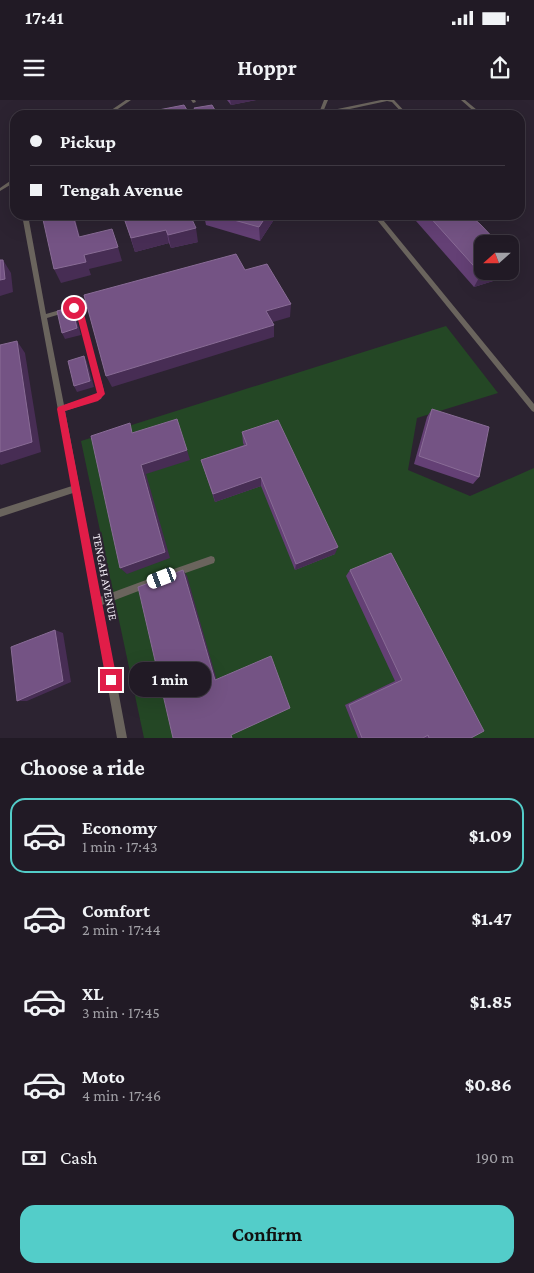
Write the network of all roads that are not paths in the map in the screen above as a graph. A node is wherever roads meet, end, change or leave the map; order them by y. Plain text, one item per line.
1 (129, 100) edge
2 (464, 100) edge
3 (114, 110) edge
4 (339, 110) edge
5 (401, 110) edge
6 (475, 110) edge
7 (26, 220) edge
8 (380, 220) edge
9 (44, 317) junction
10 (61, 409) junction
11 (534, 409) edge
12 (76, 488) junction
13 (0, 513) edge
14 (211, 560) dead end
15 (167, 576) edge
16 (158, 580) edge
17 (97, 602) junction
18 (122, 738) edge

1 - 3 lane
2 - 6 lane
4 - 5 lane
7 - 9 lane, TENGAH AVENUE
8 - 11 lane
9 - 10 lane, TENGAH AVENUE
9 - 10 lane
10 - 12 lane, TENGAH AVENUE
12 - 13 lane
12 - 17 lane, TENGAH AVENUE
14 - 15 lane
16 - 17 lane
17 - 18 lane, TENGAH AVENUE

